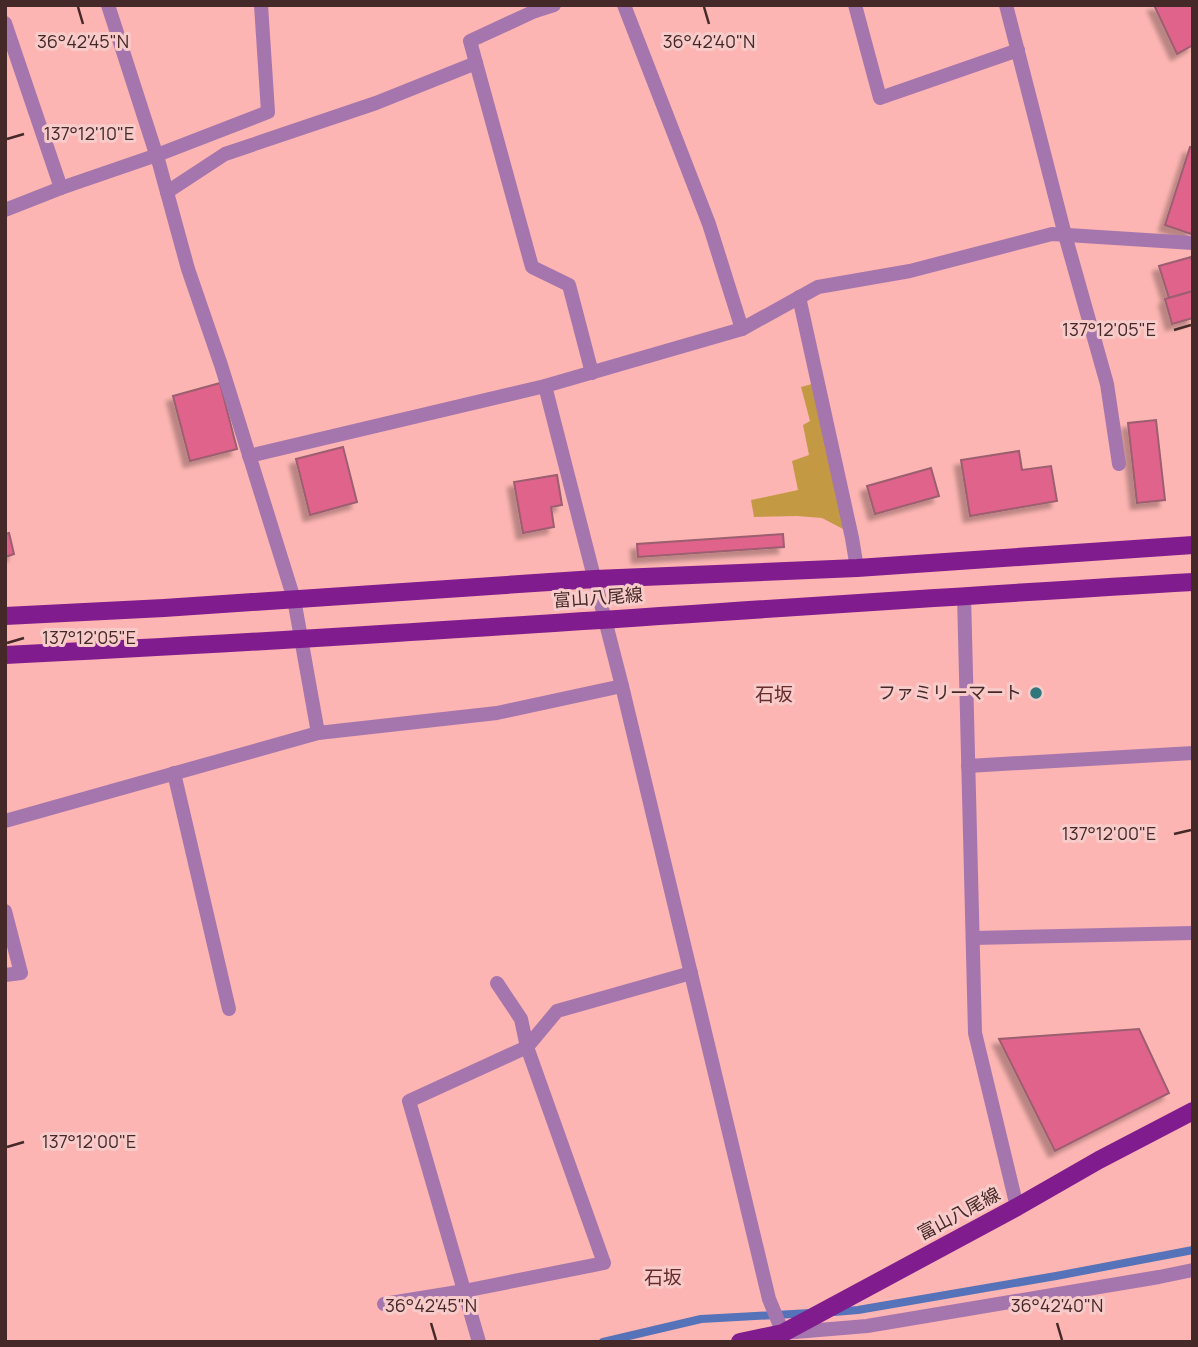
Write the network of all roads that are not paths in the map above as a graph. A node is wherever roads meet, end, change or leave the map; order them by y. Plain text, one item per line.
1 (108, 5) edge
2 (261, 5) edge
3 (554, 5) edge
4 (624, 5) edge
5 (855, 5) edge
6 (1006, 5) edge
7 (535, 8) edge
8 (5, 23) edge
9 (1018, 50) junction
10 (476, 63) junction
11 (157, 155) junction
12 (61, 188) junction
13 (167, 192) junction
14 (5, 210) edge
15 (1065, 235) junction
16 (1193, 243) edge
17 (799, 297) junction
18 (742, 329) junction
19 (592, 373) junction
20 (545, 386) junction
21 (249, 456) junction
22 (1119, 464) dead end
23 (1193, 545) edge
24 (857, 568) junction
25 (595, 579) junction
26 (1193, 582) edge
27 (964, 595) junction
28 (294, 599) junction
29 (5, 616) edge
30 (605, 618) junction
31 (302, 639) junction
32 (5, 655) edge
33 (622, 686) junction
34 (318, 733) junction
35 (1193, 753) edge
36 (968, 766) junction
37 (174, 773) junction
38 (5, 821) edge
39 (5, 911) edge
40 (1193, 933) edge
41 (972, 938) junction
42 (691, 973) junction
43 (5, 975) edge
44 (497, 983) dead end
45 (229, 1009) dead end
46 (527, 1047) junction
47 (1193, 1111) edge
48 (1017, 1207) junction
49 (1193, 1270) edge
50 (464, 1291) junction
51 (384, 1304) dead end
52 (783, 1333) junction
53 (478, 1342) edge
54 (740, 1342) edge

1 - 11 street
2 - 11 street
3 - 7 street
4 - 18 street
5 - 9 street
6 - 9 street
7 - 10 street
8 - 12 street
9 - 15 street
10 - 13 street
10 - 19 street
11 - 12 street
11 - 13 street
12 - 14 street
13 - 21 street
15 - 16 street
15 - 17 street
15 - 22 street
17 - 18 street
17 - 24 street
18 - 19 street
19 - 20 street
20 - 21 street
20 - 25 street
21 - 28 street
23 - 24 main road, 富山八尾線
24 - 25 main road, 富山八尾線
25 - 28 main road, 富山八尾線
25 - 30 street
26 - 27 main road, 富山八尾線
27 - 30 main road, 富山八尾線
27 - 36 street
28 - 29 main road, 富山八尾線
28 - 31 street
30 - 31 main road, 富山八尾線
30 - 33 street
31 - 32 main road, 富山八尾線
31 - 34 street
33 - 34 street
33 - 42 street
34 - 37 street
35 - 36 street
36 - 41 street
37 - 38 street
37 - 45 street
39 - 43 street
40 - 41 street
41 - 48 street
42 - 46 street
42 - 52 street
44 - 46 street
46 - 50 street
46 - 50 street
47 - 48 main road, 富山八尾線
48 - 52 main road, 富山八尾線
49 - 52 street
50 - 51 street
50 - 53 street
52 - 54 main road, 富山八尾線

